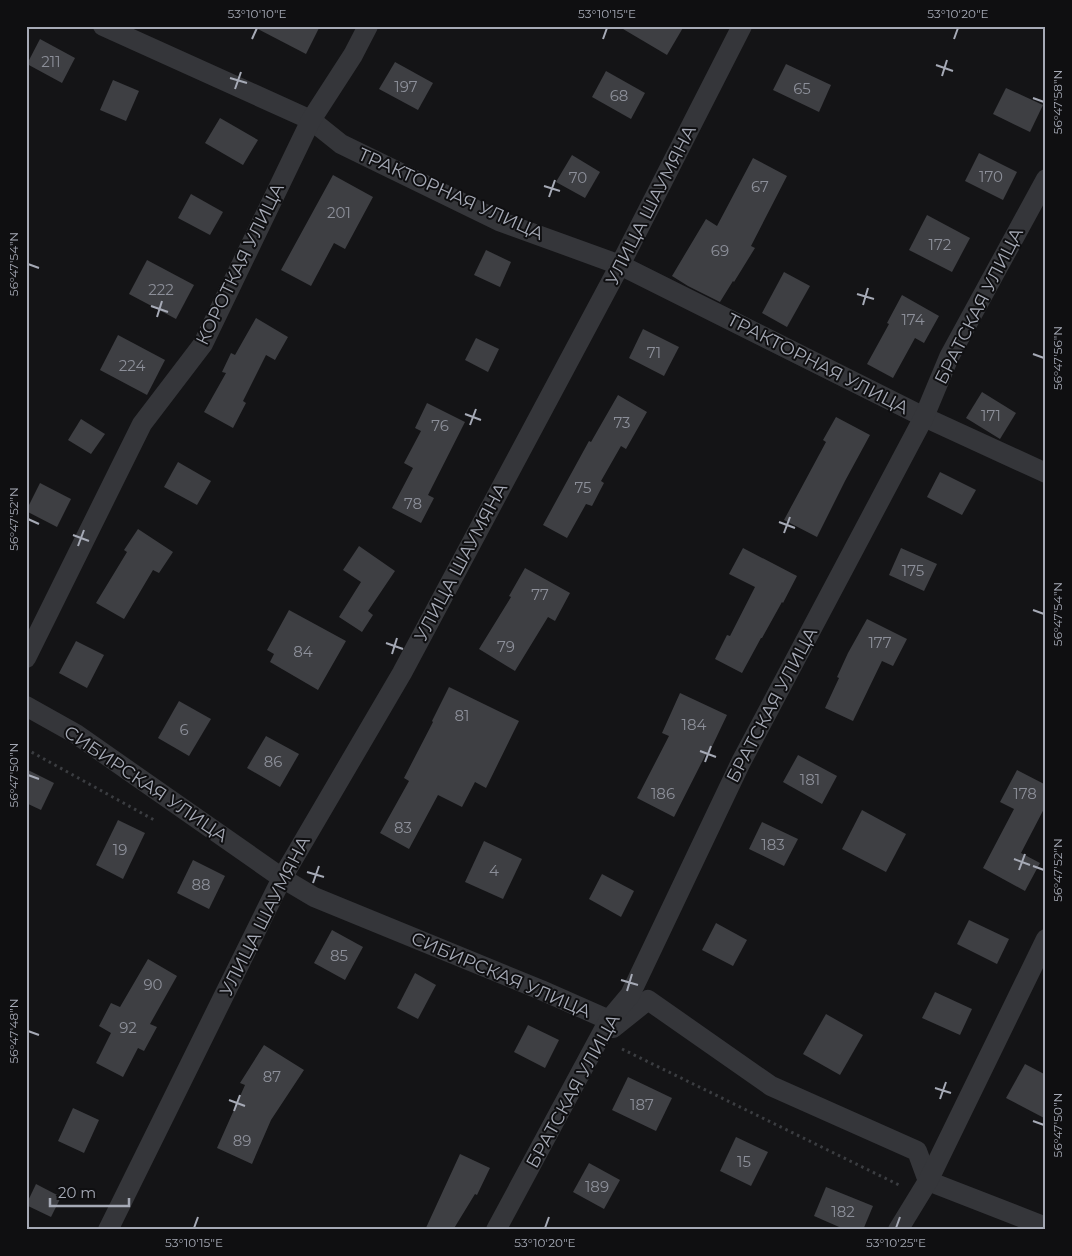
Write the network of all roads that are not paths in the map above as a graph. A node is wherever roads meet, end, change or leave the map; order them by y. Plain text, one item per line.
1 (103, 26) edge
2 (368, 26) edge
3 (742, 26) edge
4 (311, 120) junction
5 (1046, 179) edge
6 (620, 265) junction
7 (924, 418) junction
8 (1046, 473) edge
9 (26, 658) edge
10 (26, 706) edge
11 (282, 878) junction
12 (1046, 939) edge
13 (605, 1029) junction
14 (924, 1188) junction
15 (1046, 1227) edge
16 (108, 1230) edge
17 (496, 1230) edge
18 (898, 1230) edge

1 - 4 street, ТРАКТОРНАЯ УЛИЦА
2 - 4 street, КОРОТКАЯ УЛИЦА
3 - 6 street, УЛИЦА ШАУМЯНА
4 - 6 street, ТРАКТОРНАЯ УЛИЦА
4 - 9 street, КОРОТКАЯ УЛИЦА
5 - 7 street, БРАТСКАЯ УЛИЦА
6 - 7 street, ТРАКТОРНАЯ УЛИЦА
6 - 11 street, УЛИЦА ШАУМЯНА
7 - 8 street, ТРАКТОРНАЯ УЛИЦА
7 - 13 street, БРАТСКАЯ УЛИЦА
10 - 11 street, СИБИРСКАЯ УЛИЦА
11 - 13 street, СИБИРСКАЯ УЛИЦА
11 - 16 street, УЛИЦА ШАУМЯНА
12 - 14 street
13 - 14 street, СИБИРСКАЯ УЛИЦА
13 - 17 street, БРАТСКАЯ УЛИЦА
14 - 15 street
14 - 18 street

